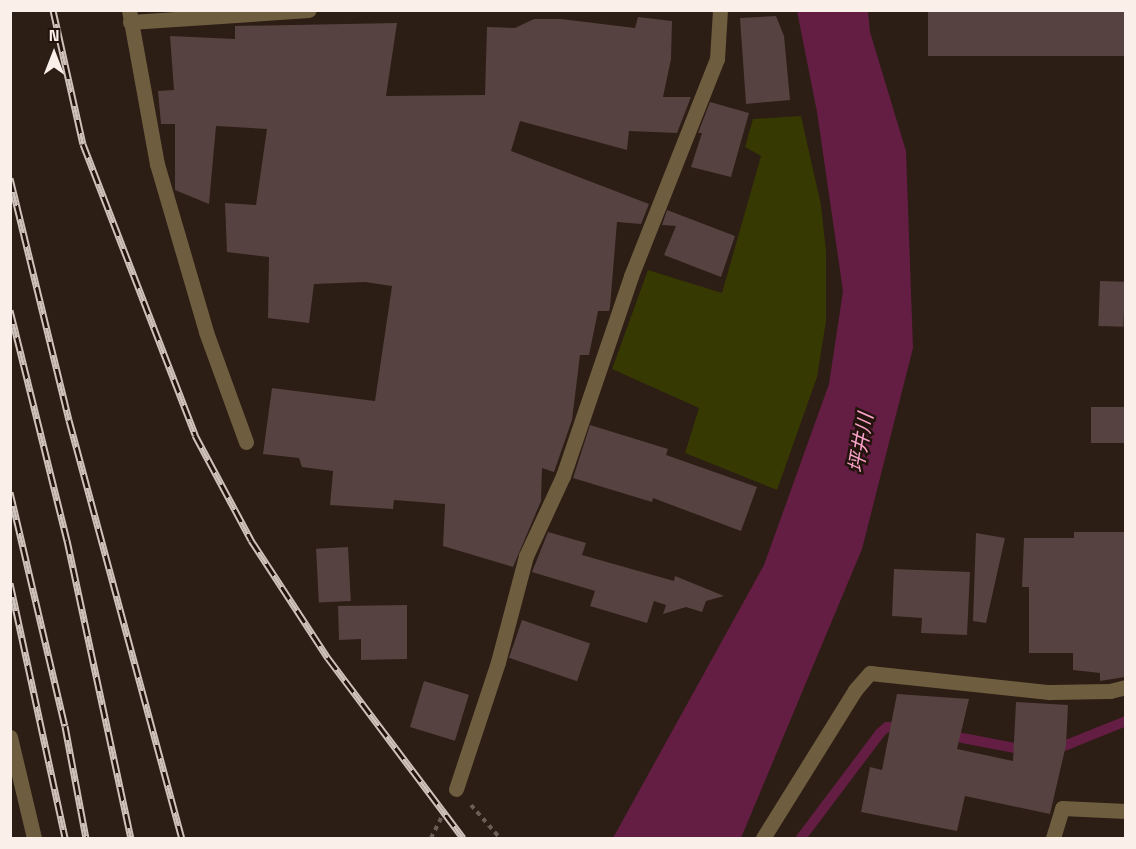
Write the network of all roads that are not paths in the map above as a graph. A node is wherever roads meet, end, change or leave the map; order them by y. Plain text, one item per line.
1 (309, 10) edge
2 (720, 10) edge
3 (130, 16) edge
4 (246, 442) dead end
5 (1125, 687) edge
6 (10, 737) edge
7 (456, 789) road end
8 (1125, 811) edge
9 (34, 838) edge
10 (763, 838) edge
11 (1053, 838) edge

1 - 3 street
2 - 7 street
3 - 4 street
5 - 10 street
6 - 9 street
8 - 11 street

